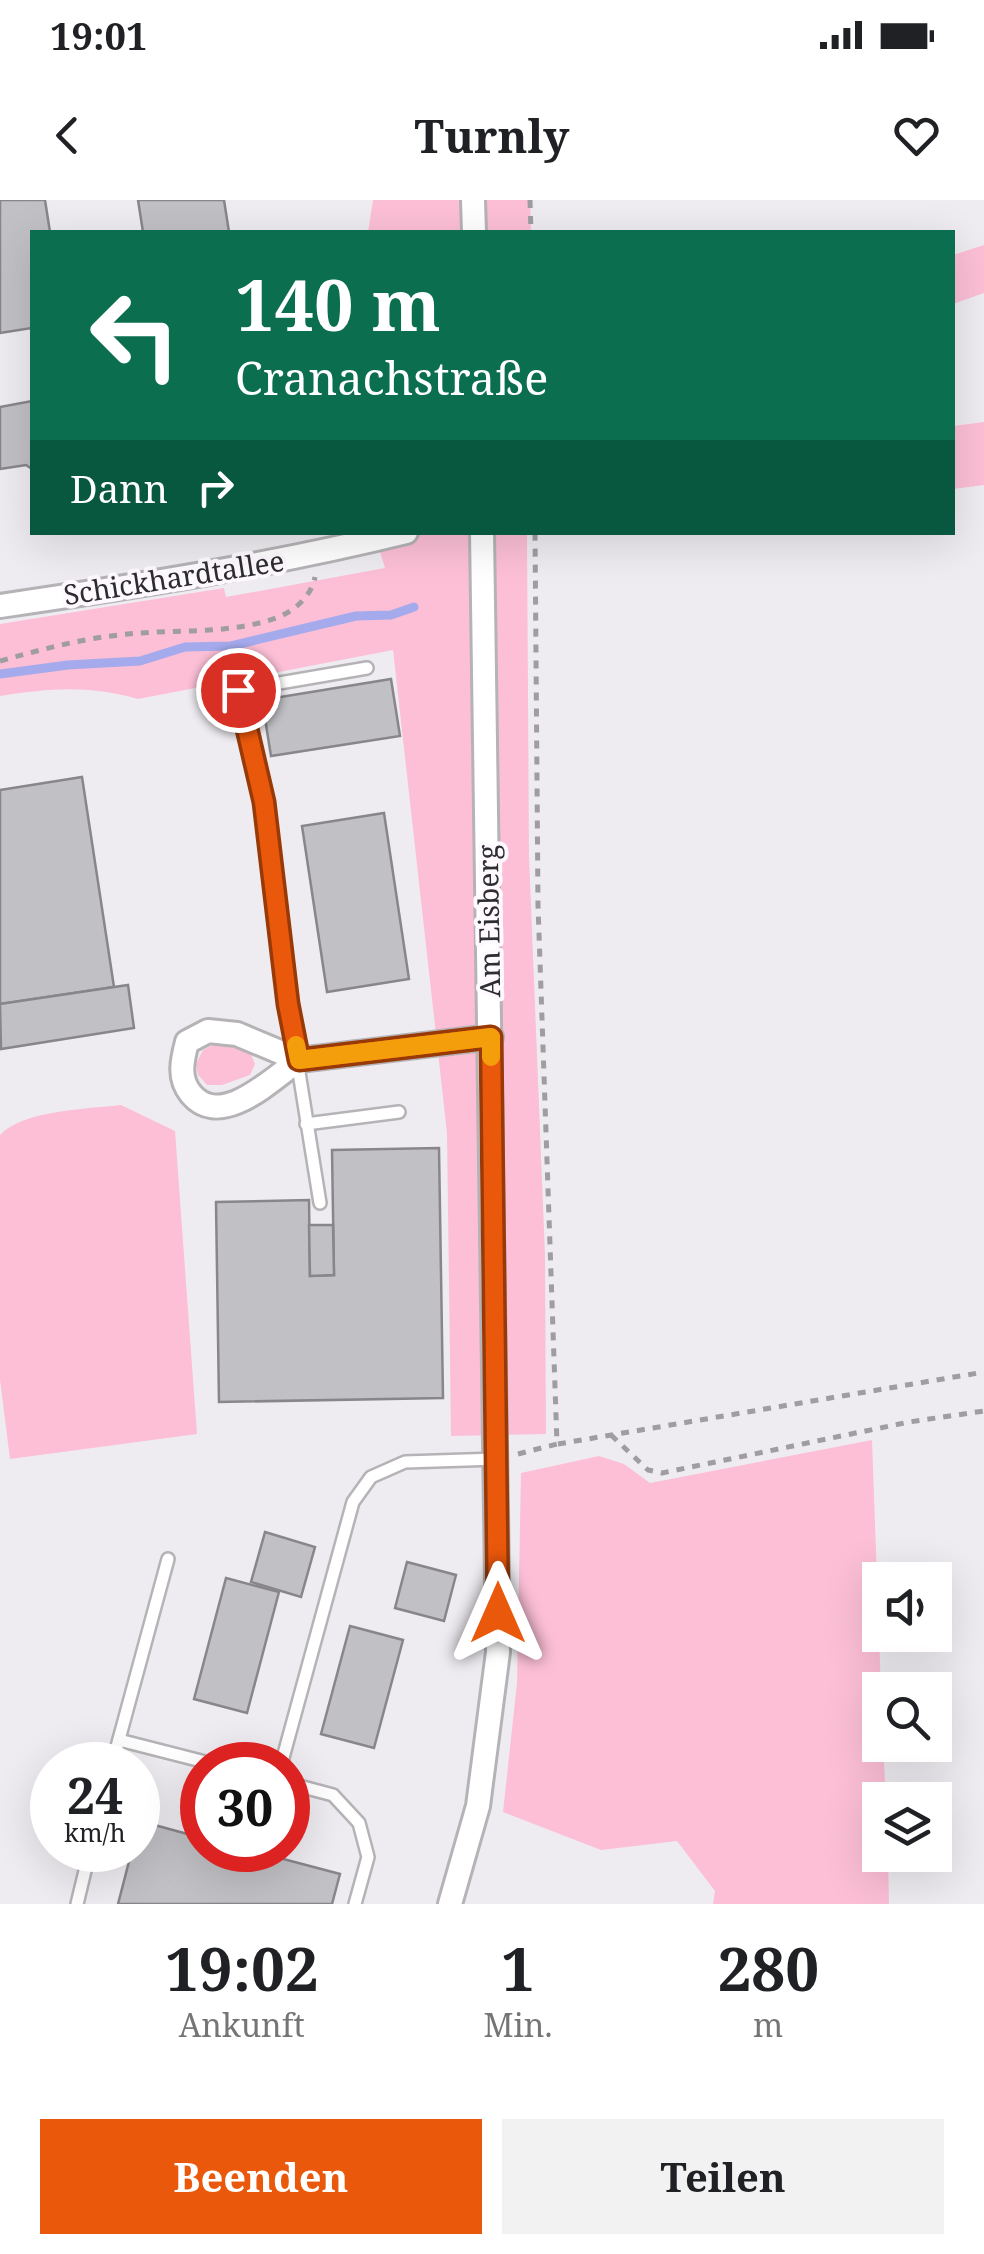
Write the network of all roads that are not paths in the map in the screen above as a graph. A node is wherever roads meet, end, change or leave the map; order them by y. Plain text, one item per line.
1 (473, 200) edge
2 (474, 230) edge
3 (394, 535) edge
4 (482, 535) edge
5 (0, 606) edge
6 (367, 668) dead end
7 (491, 1037) junction
8 (299, 1060) junction
9 (399, 1112) dead end
10 (306, 1124) junction
11 (320, 1203) dead end
12 (497, 1459) junction
13 (168, 1559) dead end
14 (119, 1740) joint
15 (287, 1742) edge
16 (180, 1756) edge
17 (310, 1789) edge
18 (85, 1872) edge
19 (77, 1904) edge
20 (355, 1904) edge
21 (450, 1904) edge

1 - 2 street
3 - 5 street, Schickhardtallee
4 - 7 street, Am Eisberg
6 - 8 lane
7 - 8 street
7 - 12 street, Am Eisberg
8 - 8 street
8 - 10 lane
9 - 10 lane
10 - 11 lane
12 - 15 lane
12 - 21 street, Am Eisberg
13 - 14 lane
14 - 16 lane
17 - 20 lane
18 - 19 lane

